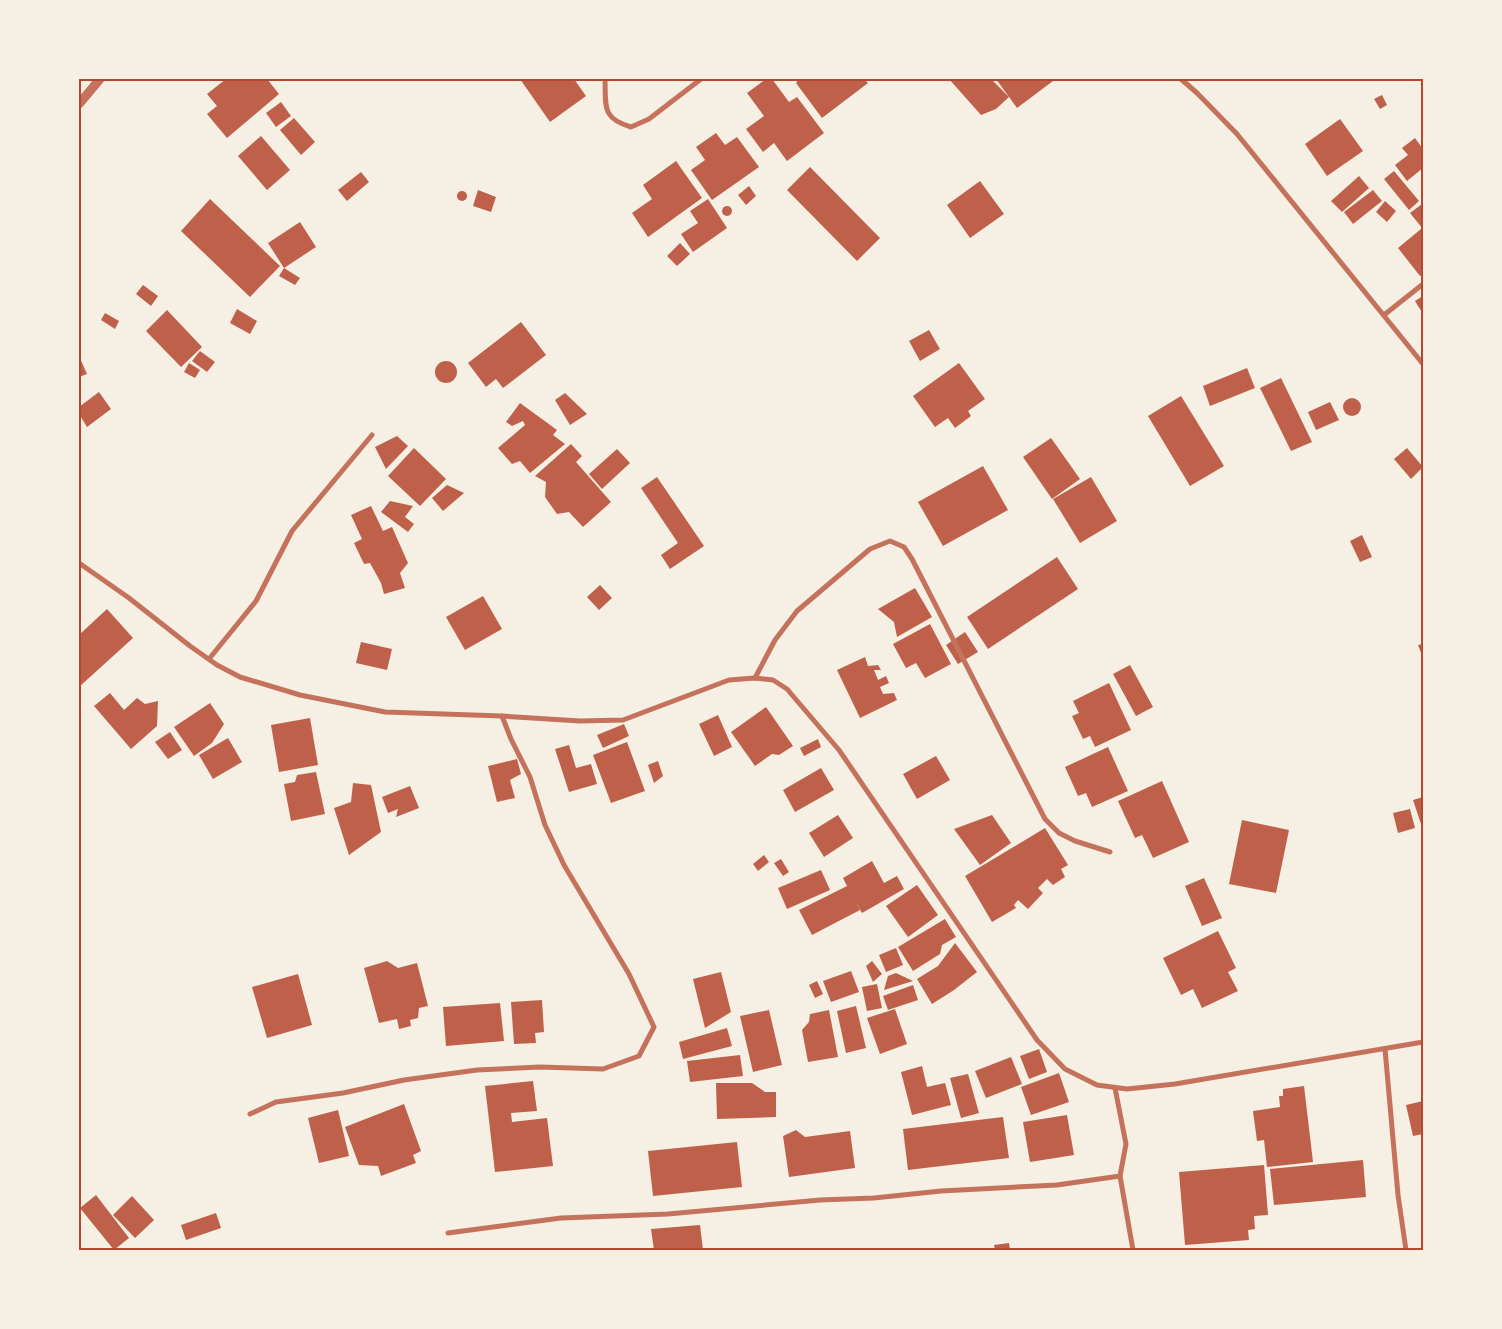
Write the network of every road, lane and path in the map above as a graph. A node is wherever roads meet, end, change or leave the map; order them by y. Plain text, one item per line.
1 (100, 79) edge
2 (605, 79) edge
3 (702, 79) edge
4 (1181, 79) edge
5 (79, 104) edge
6 (1423, 284) edge
7 (1384, 315) junction
8 (1423, 364) edge
9 (372, 435) dead end
10 (79, 563) edge
11 (209, 659) junction
12 (756, 678) junction
13 (502, 716) junction
14 (1110, 852) dead end
15 (1423, 1042) edge
16 (1385, 1049) junction
17 (1115, 1088) junction
18 (250, 1114) dead end
19 (1120, 1176) junction
20 (448, 1233) dead end
21 (1132, 1250) edge
22 (1406, 1250) edge

1 - 5 street
2 - 3 street
4 - 7 street
6 - 7 street
7 - 8 street
9 - 11 street
10 - 11 street
11 - 13 street
12 - 13 street
12 - 14 street
12 - 17 street
13 - 18 street
15 - 16 street
16 - 17 street
16 - 22 street
17 - 19 street
19 - 20 street
19 - 21 street

